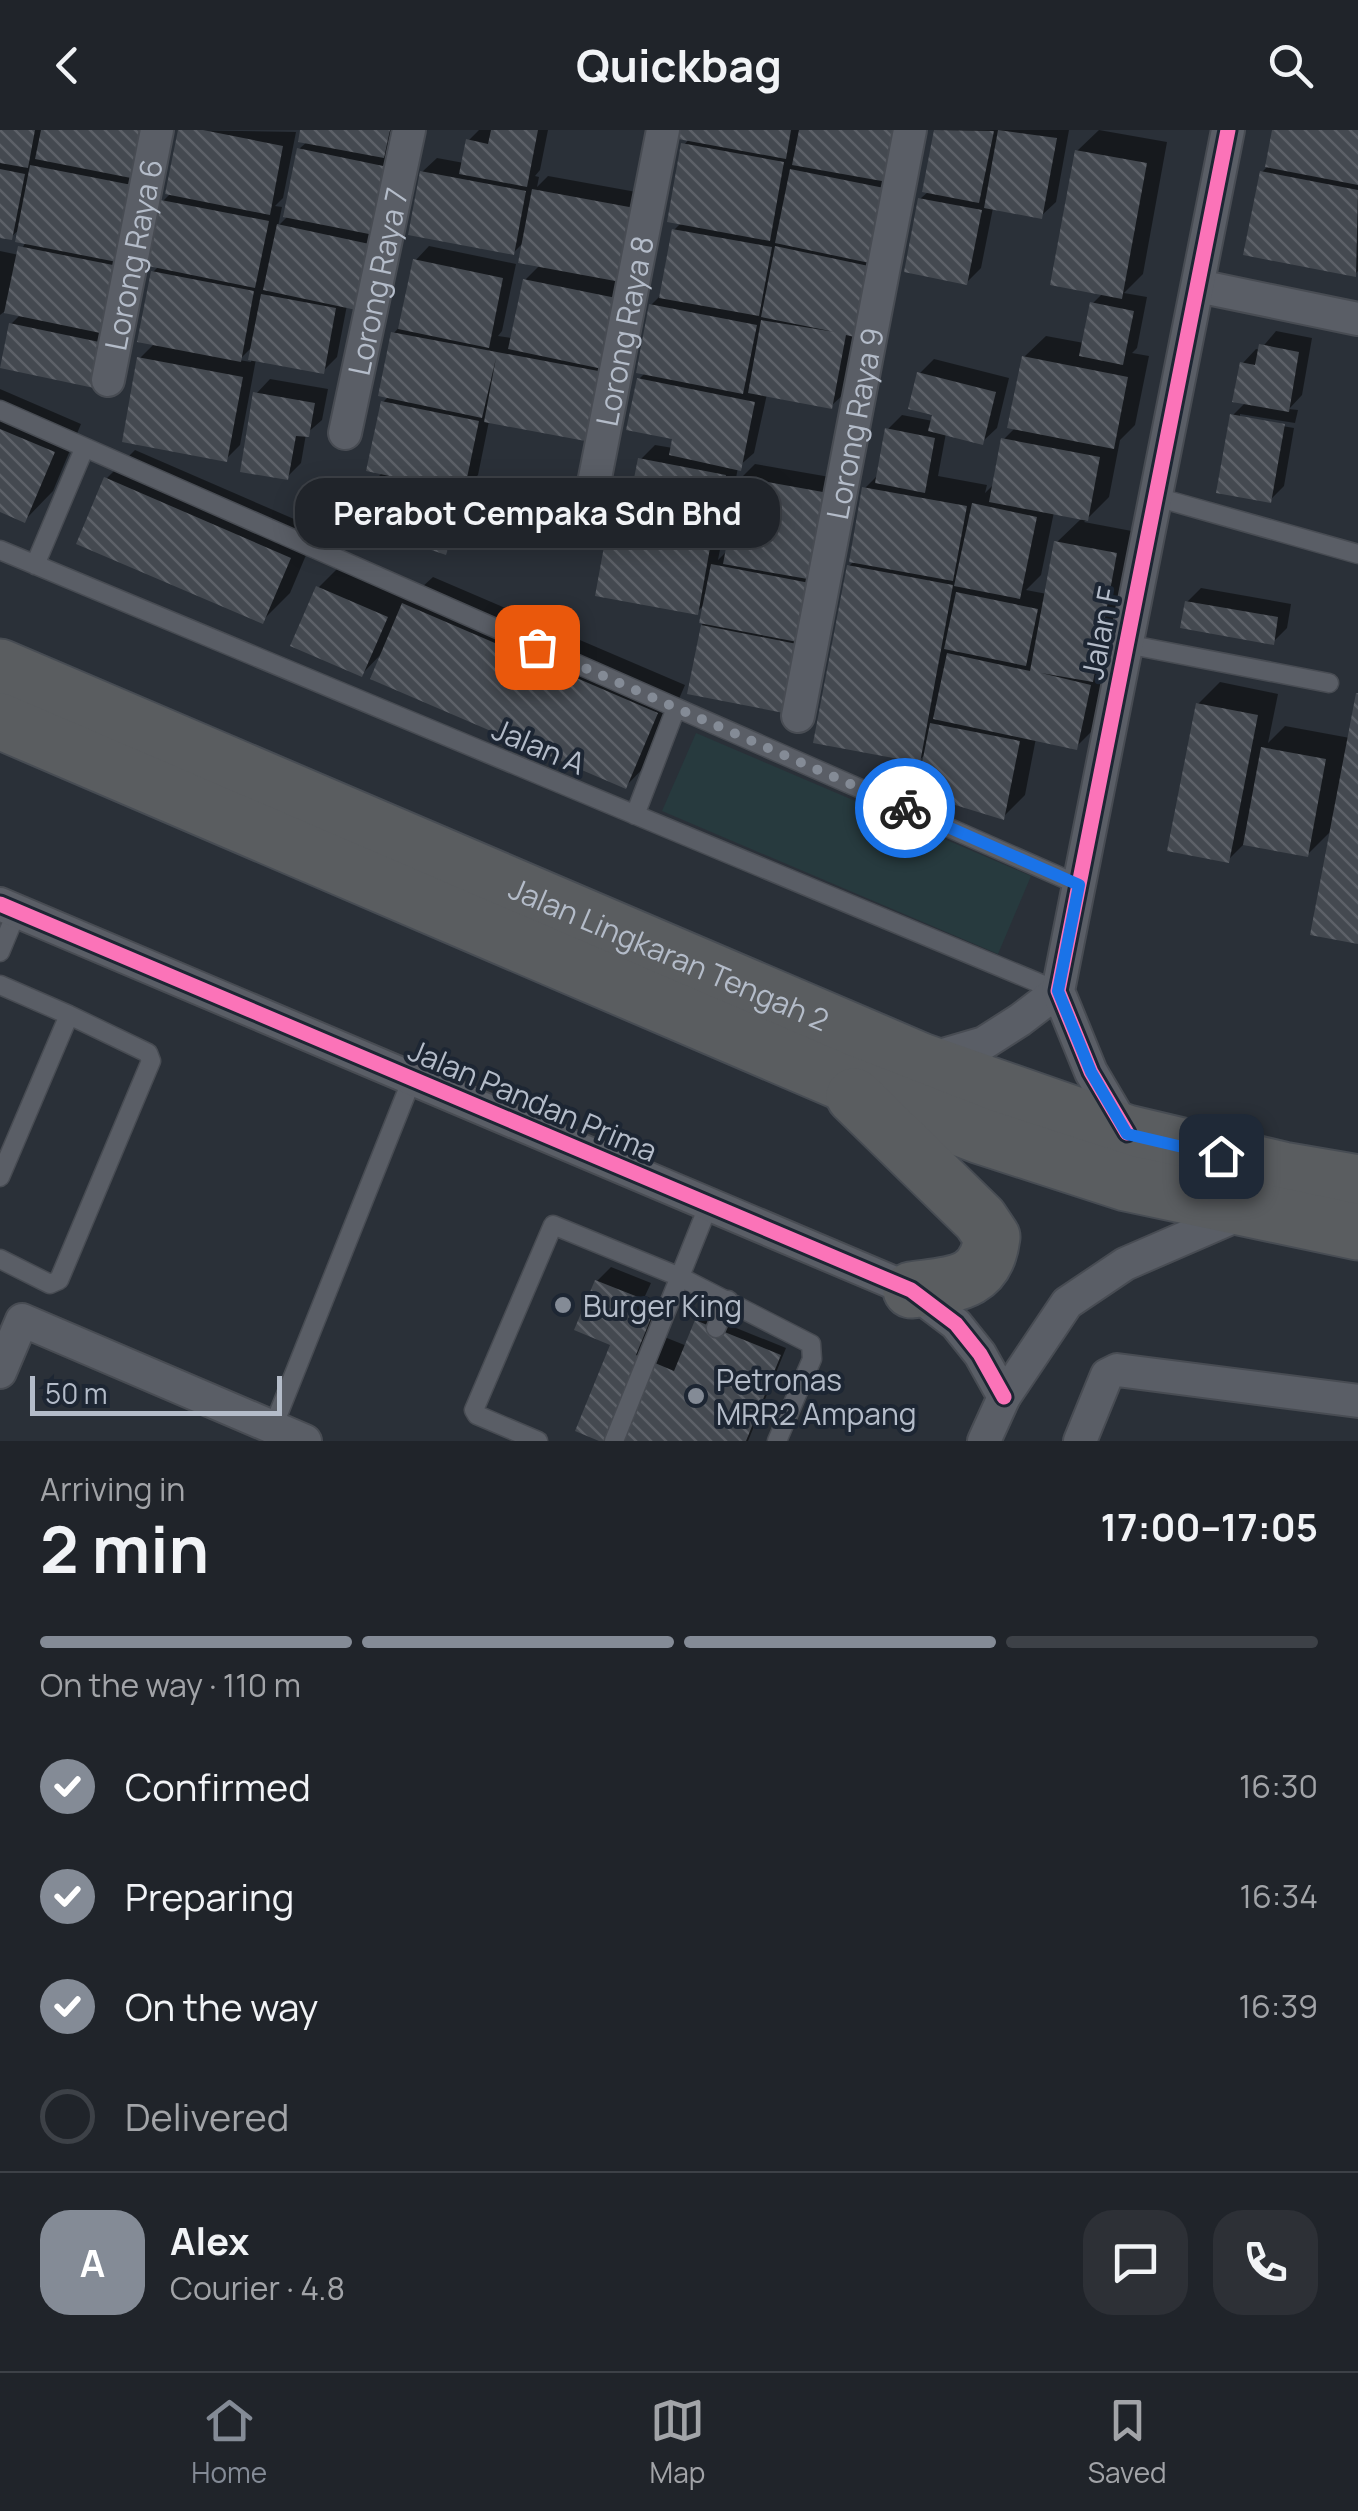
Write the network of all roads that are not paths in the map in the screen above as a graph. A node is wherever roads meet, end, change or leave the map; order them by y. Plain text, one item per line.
1 (157, 130) edge
2 (408, 130) edge
3 (663, 130) edge
4 (910, 130) edge
5 (1228, 130) edge
6 (1198, 286) junction
7 (1358, 319) edge
8 (108, 380) dead end
9 (0, 410) edge
10 (345, 433) dead end
11 (84, 449) junction
12 (1156, 497) junction
13 (585, 529) dead end
14 (0, 550) edge
15 (1358, 554) edge
16 (34, 565) junction
17 (1126, 644) junction
18 (0, 667) edge
19 (1329, 684) dead end
20 (676, 708) junction
21 (798, 716) dead end
22 (0, 720) edge
23 (634, 815) junction
24 (1079, 885) junction
25 (8, 907) edge
26 (0, 952) edge
27 (0, 985) edge
28 (1058, 991) junction
29 (69, 1015) junction
30 (921, 1061) junction
31 (412, 1079) junction
32 (839, 1081) junction
33 (1127, 1134) junction
34 (0, 1177) edge
35 (1358, 1182) edge
36 (709, 1204) junction
37 (1247, 1210) junction
38 (1358, 1232) edge
39 (0, 1259) edge
40 (680, 1277) junction
41 (910, 1290) junction
42 (728, 1300) junction
43 (11, 1315) edge
44 (716, 1328) dead end
45 (0, 1372) edge
46 (1004, 1397) junction
47 (1358, 1402) edge
48 (273, 1428) junction
49 (305, 1441) edge
50 (538, 1441) edge
51 (614, 1441) edge
52 (777, 1441) edge
53 (984, 1441) edge
54 (1080, 1441) edge

1 - 8 street, Lorong Raya 6
2 - 10 street, Lorong Raya 7
3 - 13 street, Lorong Raya 8
4 - 21 street, Lorong Raya 9
5 - 6 street, Jalan F
6 - 7 street
6 - 12 street, Jalan F
9 - 11 lane
11 - 16 lane
11 - 20 lane
12 - 15 lane
12 - 17 street, Jalan F
14 - 16 lane, Jalan A
16 - 23 lane, Jalan A
17 - 19 lane
17 - 24 street, Jalan F
18 - 30 highway, Jalan Lingkaran Tengah 2
20 - 23 lane
20 - 24 lane
22 - 32 highway, Jalan Lingkaran Tengah 2
23 - 28 lane, Jalan A
24 - 28 street, Jalan F
25 - 26 lane
25 - 31 street, Jalan Pandan Prima
27 - 29 lane
28 - 30 street
28 - 33 street
29 - 34 lane
29 - 39 lane
30 - 33 highway, Jalan Lingkaran Tengah 2
31 - 36 street, Jalan Pandan Prima
31 - 48 lane
32 - 37 highway, Jalan Lingkaran Tengah 2
32 - 41 highway
33 - 35 highway, Jalan Lingkaran Tengah 2
36 - 40 lane
36 - 41 street, Jalan Pandan Prima
37 - 38 highway, Jalan Lingkaran Tengah 2
37 - 46 street
40 - 42 lane
40 - 50 lane
40 - 51 lane
41 - 46 street, Jalan Pandan Prima
42 - 44 lane
42 - 52 lane
43 - 45 street
43 - 48 street
46 - 53 street
47 - 54 street
48 - 49 street

